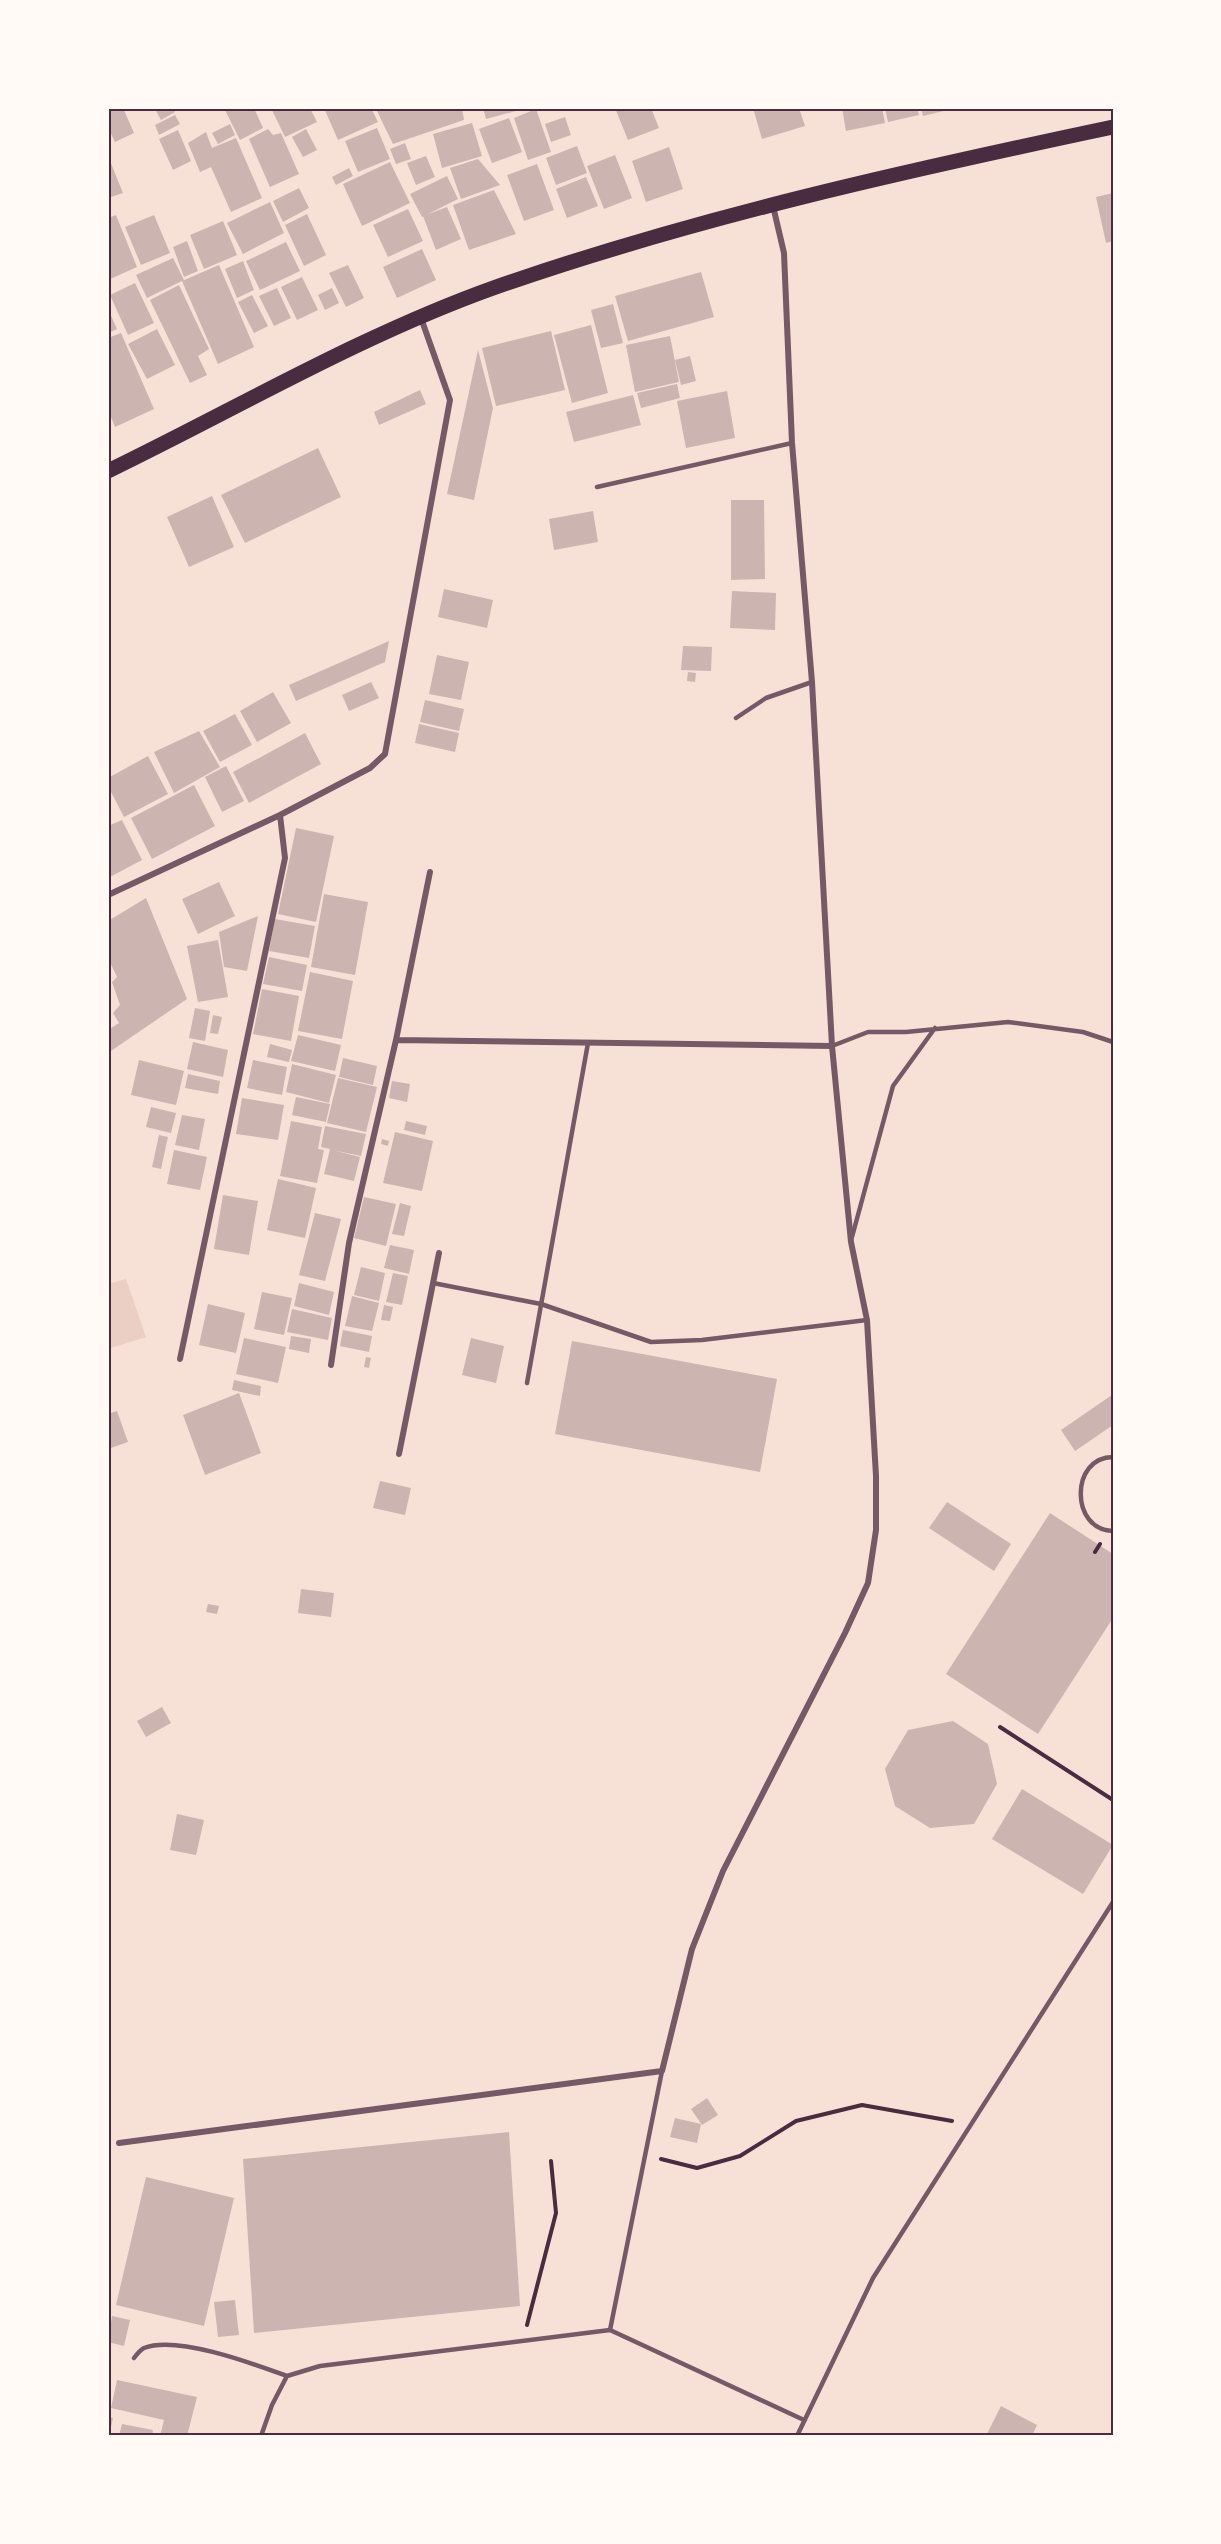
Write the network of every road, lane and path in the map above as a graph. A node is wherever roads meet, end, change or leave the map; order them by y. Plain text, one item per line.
1 (1113, 126) edge
2 (773, 204) junction
3 (421, 317) junction
4 (792, 443) junction
5 (108, 471) edge
6 (597, 487) dead end
7 (812, 682) junction
8 (736, 718) dead end
9 (279, 815) junction
10 (430, 872) dead end
11 (108, 896) edge
12 (935, 1028) junction
13 (396, 1040) junction
14 (1113, 1042) edge
15 (588, 1043) junction
16 (832, 1046) junction
17 (851, 1242) junction
18 (439, 1253) dead end
19 (433, 1282) junction
20 (541, 1304) junction
21 (867, 1320) junction
22 (180, 1359) dead end
23 (331, 1365) dead end
24 (527, 1383) dead end
25 (399, 1454) dead end
26 (1111, 1456) edge
27 (1113, 1531) edge
28 (1000, 1727) dead end
29 (1113, 1800) edge
30 (1113, 1902) edge
31 (662, 2071) junction
32 (971, 2124) junction
33 (119, 2143) dead end
34 (646, 2156) junction
35 (551, 2162) dead end
36 (610, 2330) junction
37 (523, 2341) junction
38 (134, 2358) dead end
39 (287, 2376) junction
40 (804, 2420) junction
41 (261, 2436) edge
42 (796, 2436) edge

1 - 2 main road
2 - 3 main road
2 - 4 street
3 - 5 main road
3 - 9 street
4 - 6 lane
4 - 7 street
7 - 8 lane
7 - 16 street
9 - 11 street
9 - 22 street
10 - 13 street
12 - 14 lane
12 - 16 lane
12 - 17 lane
13 - 15 street
13 - 23 street
15 - 16 street
15 - 20 lane
16 - 17 street
17 - 21 street
18 - 19 street
19 - 20 lane
19 - 25 street
20 - 21 lane
20 - 24 lane
21 - 31 street
26 - 27 lane
28 - 29 path
30 - 32 lane
31 - 33 street
31 - 34 lane
32 - 34 path
32 - 40 lane
34 - 36 lane
35 - 37 path
36 - 37 lane
36 - 40 lane
37 - 39 lane
38 - 39 lane
39 - 41 lane
40 - 42 lane

